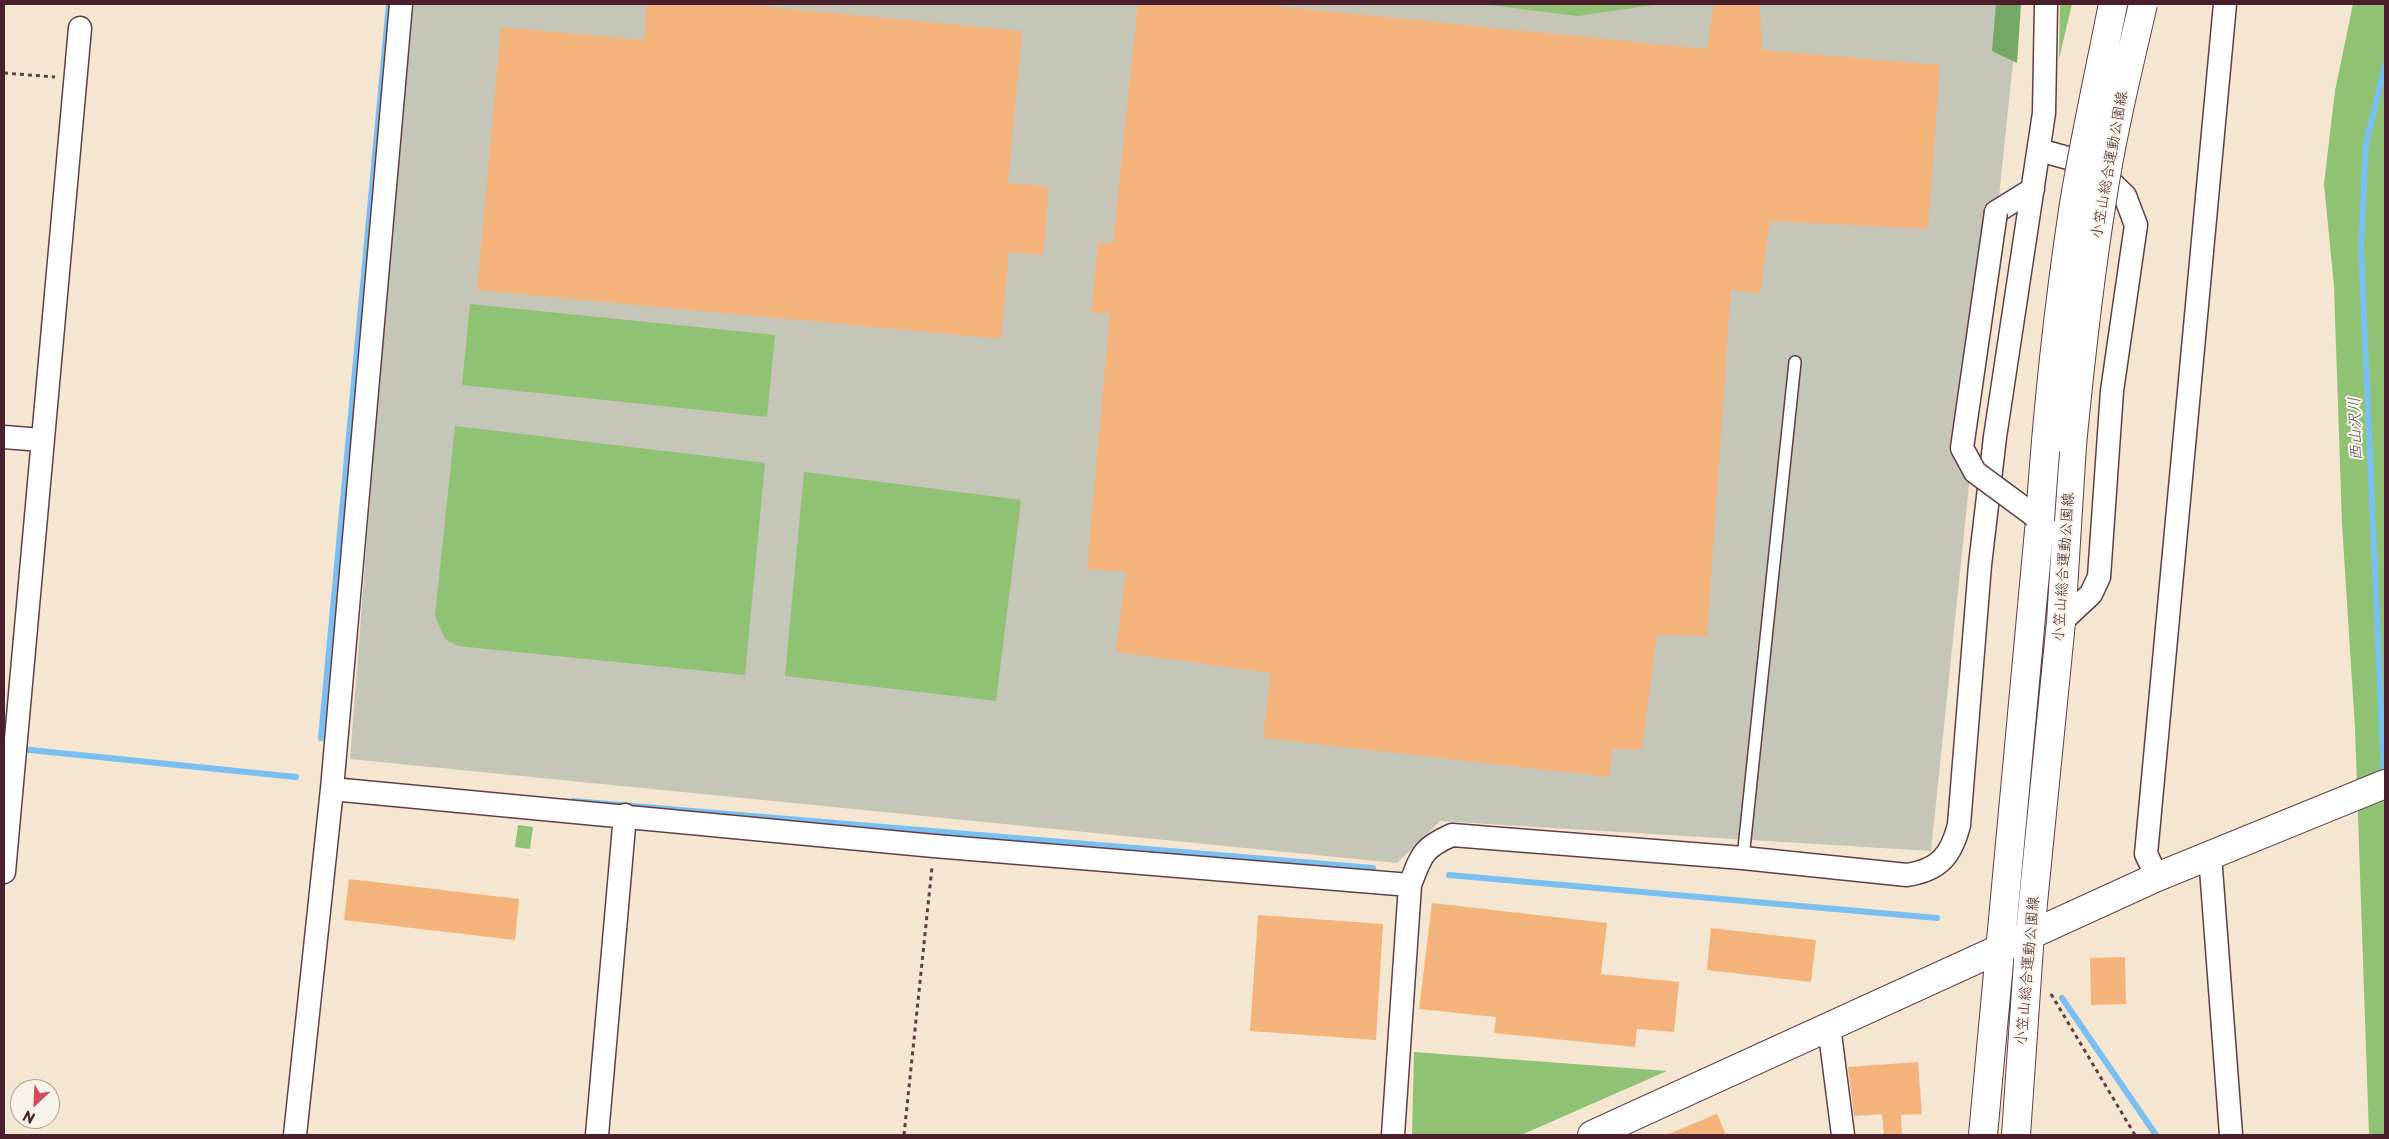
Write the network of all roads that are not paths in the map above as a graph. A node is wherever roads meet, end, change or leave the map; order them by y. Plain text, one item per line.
1 (401, 4) edge
2 (2046, 4) edge
3 (2113, 4) edge
4 (2143, 4) edge
5 (2225, 4) edge
6 (80, 28) dead end
7 (2039, 150) junction
8 (2034, 189) junction
9 (1795, 362) dead end
10 (4, 437) edge
11 (42, 440) junction
12 (2040, 520) junction
13 (2061, 622) junction
14 (2378, 786) edge
15 (332, 789) junction
16 (7, 799) edge
17 (625, 815) junction
18 (2210, 855) junction
19 (1742, 858) junction
20 (4, 872) edge
21 (2157, 877) junction
22 (1410, 885) junction
23 (2030, 933) junction
24 (2002, 947) junction
25 (1829, 1026) junction
26 (295, 1135) edge
27 (597, 1135) edge
28 (1393, 1135) edge
29 (1592, 1135) edge
30 (1843, 1135) edge
31 (1983, 1135) edge
32 (2016, 1135) edge
33 (2231, 1135) edge

1 - 15 street
2 - 7 street
3 - 12 main road, 小笠山総合運動公園線, bridge
4 - 13 main road, 小笠山総合運動公園線, bridge
5 - 21 street
6 - 11 street
7 - 8 street
7 - 13 street
8 - 12 street, bridge
8 - 19 street
9 - 19 lane
10 - 11 street
11 - 16 street
12 - 24 main road, 小笠山総合運動公園線
13 - 23 main road, 小笠山総合運動公園線
14 - 18 main road
15 - 17 street
15 - 26 street
16 - 20 street
17 - 22 street
17 - 27 street
18 - 21 main road
18 - 33 street
19 - 22 street
21 - 23 main road
22 - 28 street
23 - 24 main road
23 - 32 main road, 小笠山総合運動公園線
24 - 25 main road
24 - 31 main road, 小笠山総合運動公園線
25 - 29 main road
25 - 30 street

